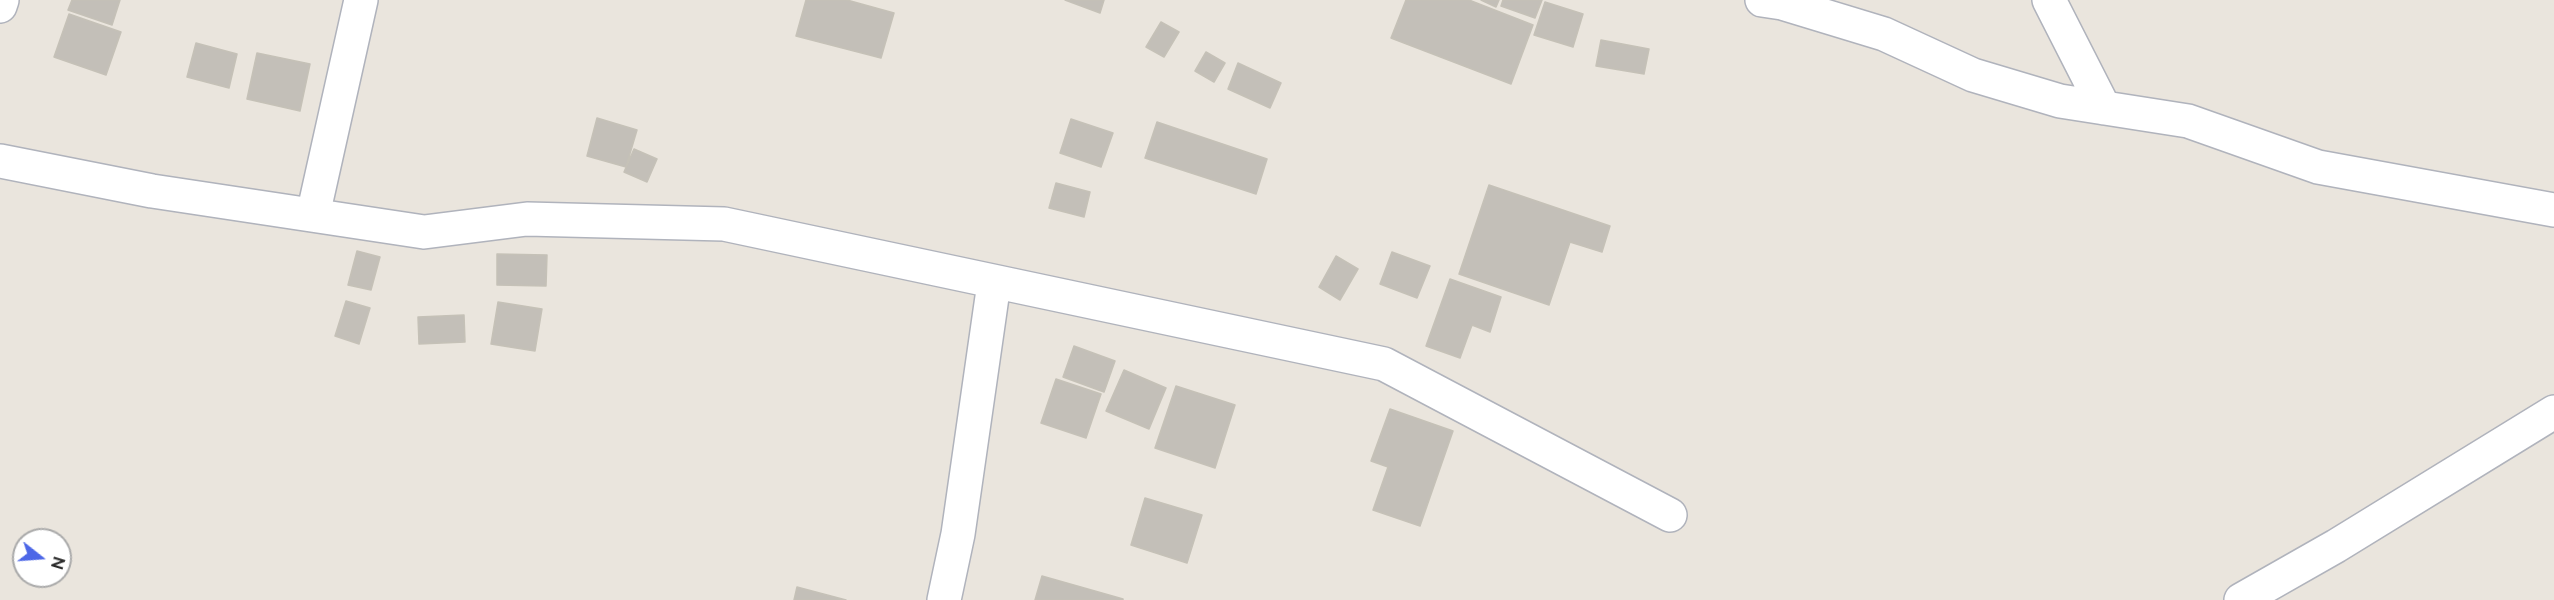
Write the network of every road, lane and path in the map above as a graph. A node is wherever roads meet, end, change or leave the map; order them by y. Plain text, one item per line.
1 (2, 0) edge
2 (361, 0) edge
3 (1762, 0) edge
4 (2049, 0) edge
5 (0, 6) edge
6 (2104, 108) junction
7 (0, 162) edge
8 (2554, 210) edge
9 (313, 215) junction
10 (994, 283) junction
11 (2554, 412) edge
12 (1670, 515) dead end
13 (944, 600) edge
14 (2241, 600) edge

1 - 5 street
2 - 9 street
3 - 6 street
4 - 6 street
6 - 8 street
7 - 9 street
9 - 10 street
10 - 12 street
10 - 13 street
11 - 14 street

